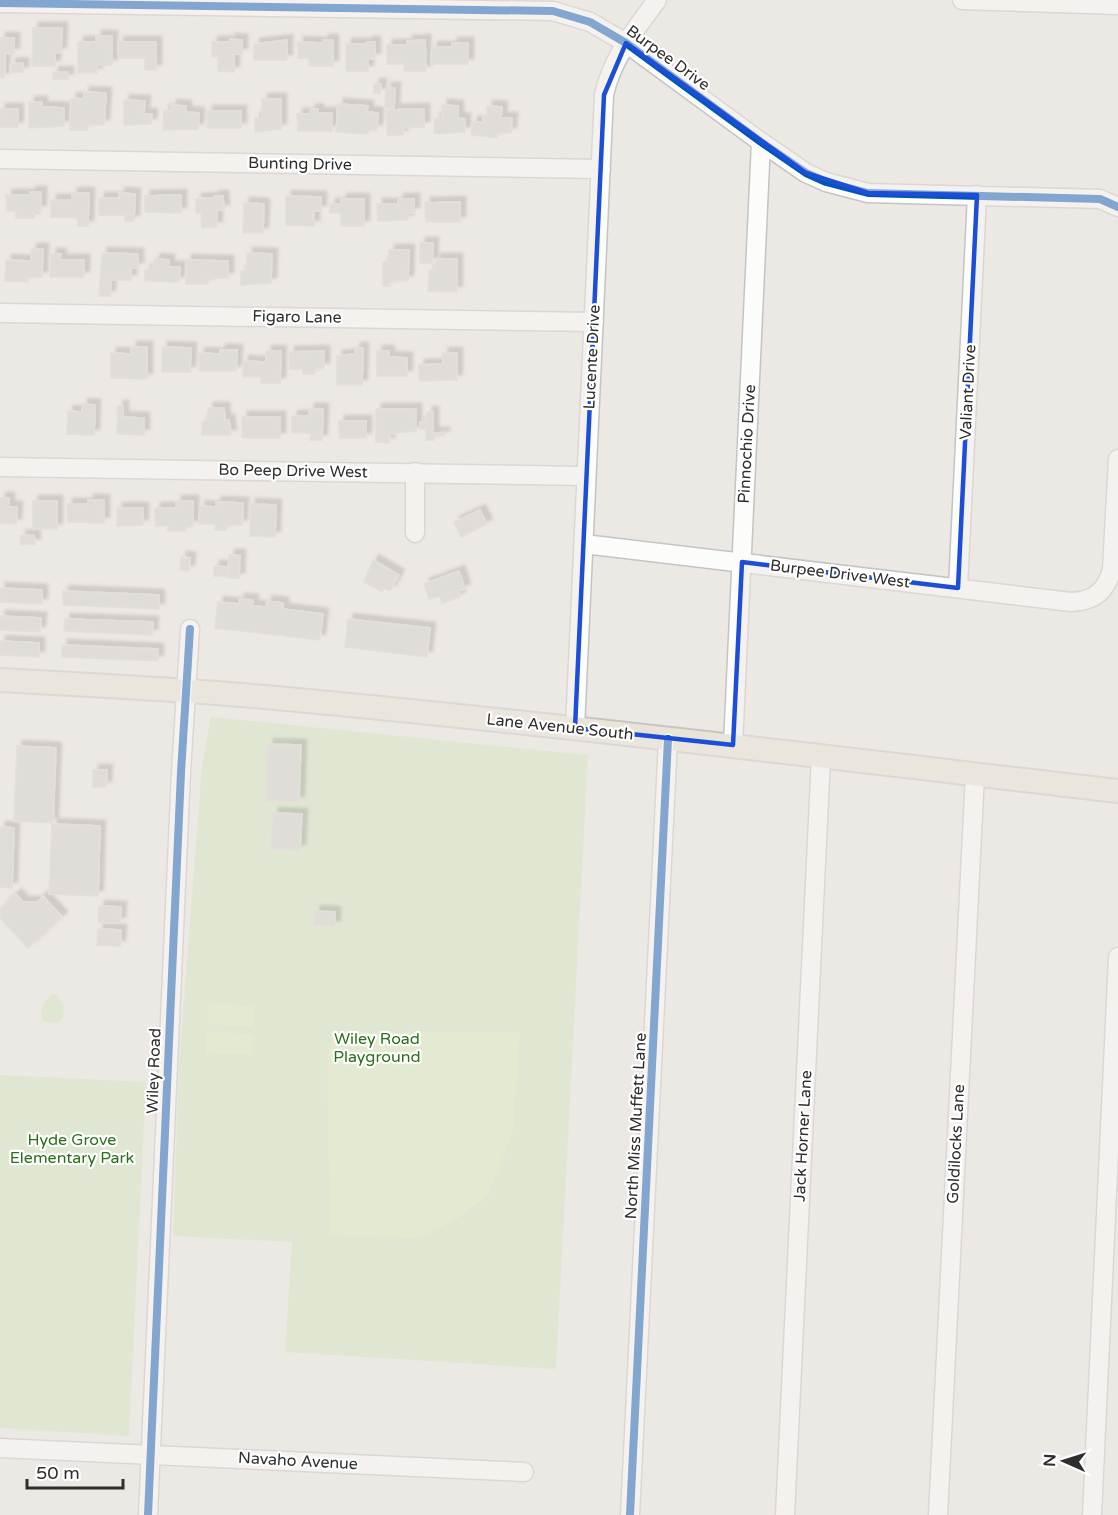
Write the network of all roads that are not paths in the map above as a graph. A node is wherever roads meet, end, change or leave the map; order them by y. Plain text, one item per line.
1 (657, 0) edge
2 (962, 0) edge
3 (0, 3) edge
4 (1118, 5) edge
5 (626, 43) junction
6 (761, 142) junction
7 (0, 159) edge
8 (601, 169) junction
9 (977, 195) junction
10 (1118, 207) edge
11 (0, 313) edge
12 (594, 322) junction
13 (1118, 459) edge
14 (0, 466) edge
15 (415, 472) junction
16 (586, 476) junction
17 (415, 533) dead end
18 (584, 544) junction
19 (742, 562) junction
20 (958, 588) junction
21 (190, 629) dead end
22 (0, 680) edge
23 (186, 690) junction
24 (575, 728) junction
25 (668, 739) junction
26 (733, 746) junction
27 (821, 757) junction
28 (975, 774) junction
29 (1118, 791) edge
30 (1118, 957) edge
31 (0, 1448) edge
32 (151, 1454) junction
33 (524, 1472) dead end
34 (148, 1515) edge
35 (630, 1515) edge
36 (785, 1515) edge
37 (938, 1515) edge
38 (1092, 1515) edge

1 - 5 street, Lucente Drive
2 - 4 street
3 - 5 street, Burpee Drive
5 - 6 street, Burpee Drive
5 - 8 street, Lucente Drive
6 - 9 street, Burpee Drive
6 - 19 street, Pinnochio Drive
7 - 8 street, Bunting Drive
8 - 12 street, Lucente Drive
9 - 10 street, Burpee Drive
9 - 20 street, Valiant Drive
11 - 12 street, Figaro Lane
12 - 16 street, Lucente Drive
13 - 20 street, Burpee Drive West
14 - 15 street, Bo Peep Drive West
15 - 16 street, Bo Peep Drive West
15 - 17 street
16 - 18 street, Lucente Drive
18 - 19 street, Burpee Drive West
18 - 24 street, Lucente Drive
19 - 20 street, Burpee Drive West
19 - 26 street, Pinnochio Drive
21 - 23 street, Wiley Road
22 - 23 main road, Lane Avenue South
23 - 24 main road, Lane Avenue South
23 - 32 street, Wiley Road
24 - 25 main road, Lane Avenue South
25 - 26 main road, Lane Avenue South
25 - 35 street, North Miss Muffett Lane
26 - 27 main road, Lane Avenue South
27 - 28 main road, Lane Avenue South
27 - 36 street, Jack Horner Lane
28 - 29 main road, Lane Avenue South
28 - 37 street, Goldilocks Lane
30 - 38 street
31 - 32 street, Navaho Avenue
32 - 33 street, Navaho Avenue
32 - 34 street, Wiley Road

